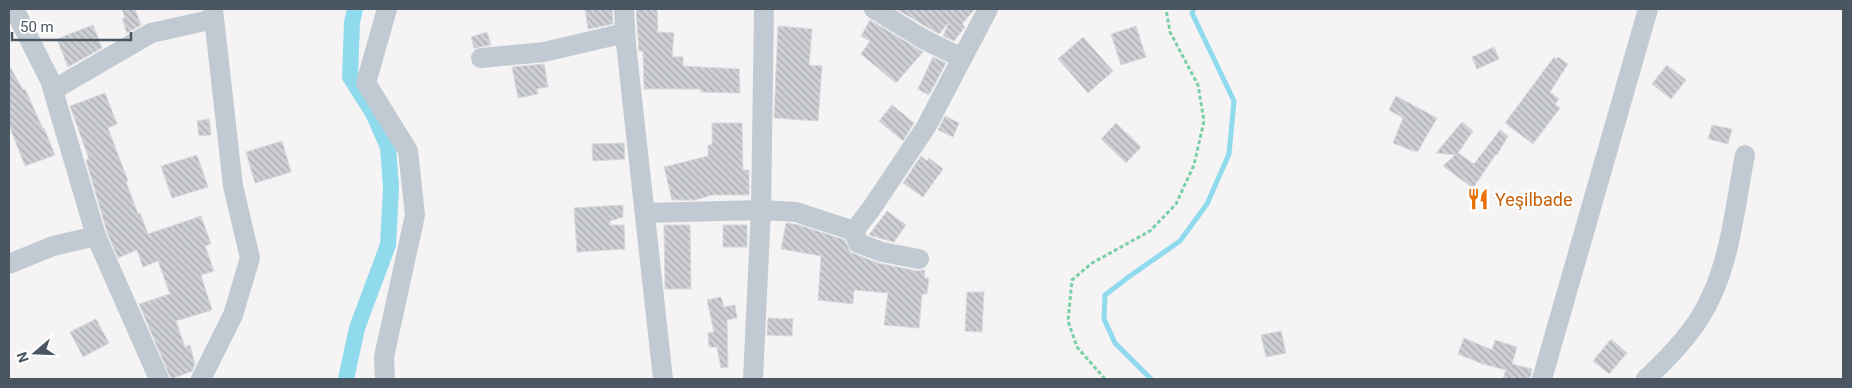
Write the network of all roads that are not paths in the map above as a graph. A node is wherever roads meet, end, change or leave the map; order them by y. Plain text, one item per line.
1 (14, 9) edge
2 (387, 9) edge
3 (624, 9) edge
4 (764, 9) edge
5 (874, 9) edge
6 (988, 9) edge
7 (1648, 9) edge
8 (214, 14) edge
9 (625, 33) junction
10 (481, 58) dead end
11 (962, 58) junction
12 (53, 90) junction
13 (1745, 155) dead end
14 (761, 210) junction
15 (645, 213) junction
16 (854, 231) junction
17 (96, 236) junction
18 (919, 259) dead end
19 (9, 264) edge
20 (159, 379) edge
21 (201, 379) edge
22 (385, 379) edge
23 (663, 379) edge
24 (753, 379) edge
25 (1542, 379) edge
26 (1646, 379) edge

1 - 12 street
2 - 22 street
3 - 9 street
4 - 14 street
5 - 11 street
6 - 11 street
7 - 25 street
8 - 12 street
8 - 21 street
9 - 10 street
9 - 15 street
11 - 16 street
12 - 17 street
13 - 26 street
14 - 15 street
14 - 16 street
14 - 24 street
15 - 23 street
16 - 18 street
17 - 19 street
17 - 20 street

